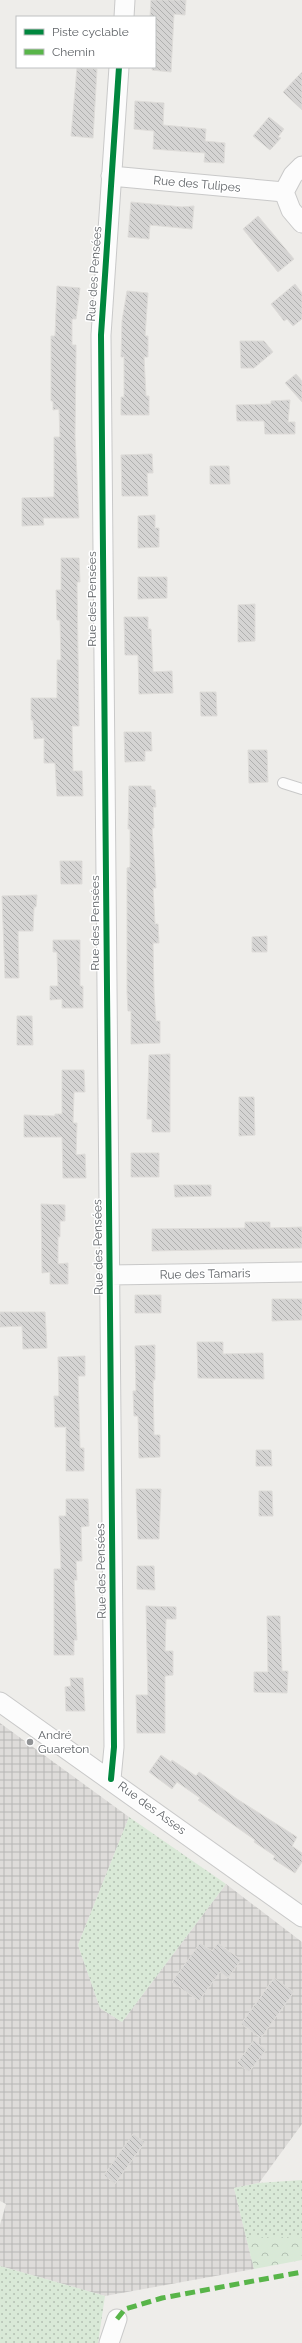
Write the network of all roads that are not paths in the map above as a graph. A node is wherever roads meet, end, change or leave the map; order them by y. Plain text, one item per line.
1 (125, 0) edge
2 (124, 16) edge
3 (119, 68) edge
4 (302, 166) edge
5 (111, 176) junction
6 (284, 192) junction
7 (302, 223) edge
8 (283, 783) dead end
9 (302, 790) edge
10 (302, 1272) edge
11 (109, 1275) junction
12 (0, 1702) edge
13 (112, 1780) junction
14 (302, 1917) edge
15 (117, 2319) dead end
16 (109, 2343) edge

1 - 2 street
3 - 5 street, Rue des Pensées
4 - 6 street
5 - 6 street, Rue des Tulipes
5 - 11 street, Rue des Pensées
6 - 7 street
8 - 9 lane
10 - 11 street, Rue des Tamaris
11 - 13 street, Rue des Pensées
12 - 13 street, Rue des Asses
13 - 14 street, Rue des Asses
15 - 16 street

